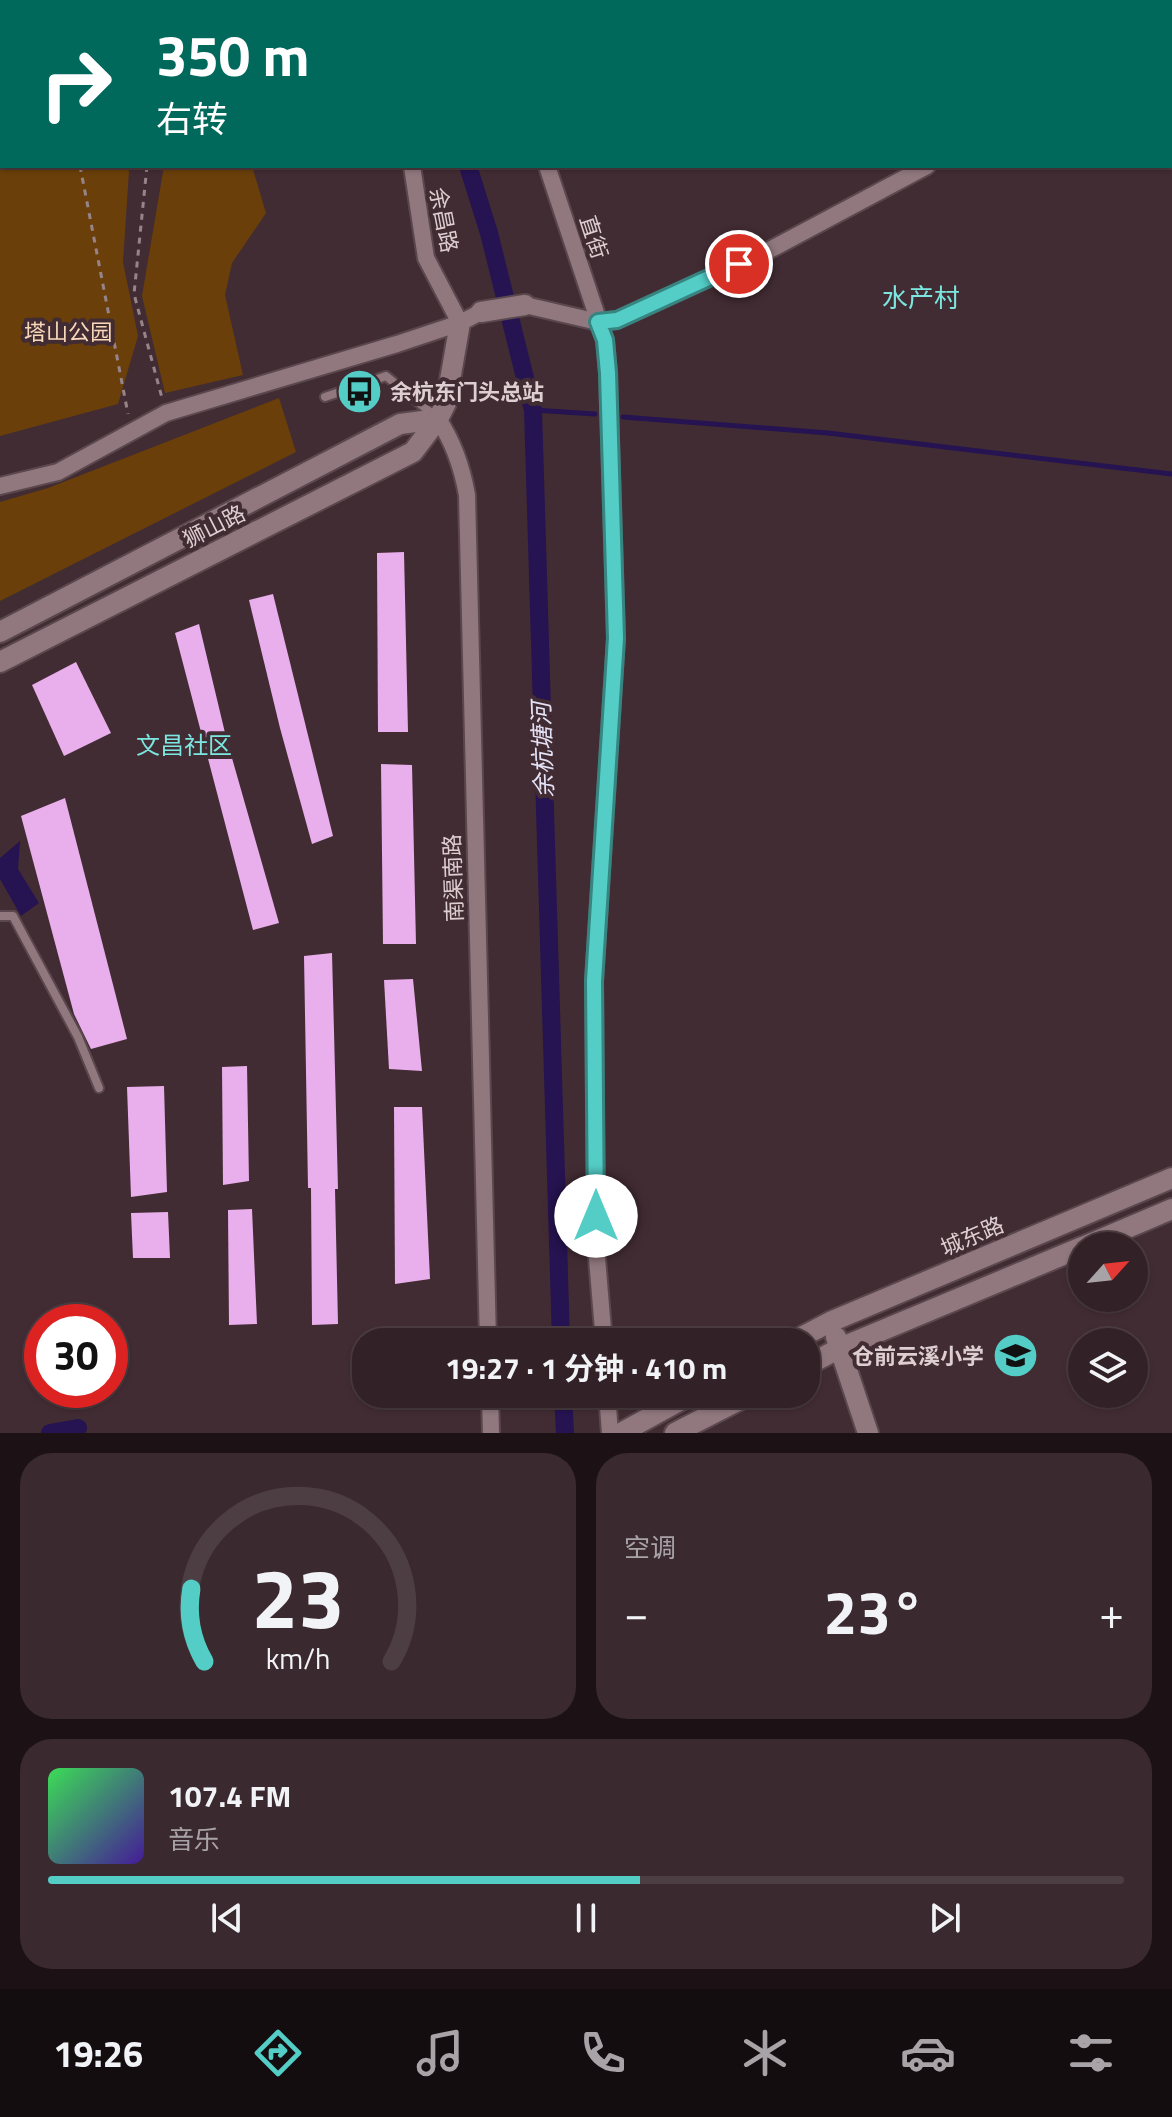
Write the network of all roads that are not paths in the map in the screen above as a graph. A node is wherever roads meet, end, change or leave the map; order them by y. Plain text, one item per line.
1 (412, 168) edge
2 (548, 168) edge
3 (923, 168) edge
4 (525, 305) joint
5 (481, 312) joint
6 (598, 322) junction
7 (460, 323) junction
8 (325, 397) dead end
9 (438, 419) junction
10 (0, 486) edge
11 (0, 632) edge
12 (0, 662) edge
13 (0, 916) edge
14 (99, 1088) dead end
15 (1172, 1178) edge
16 (1172, 1209) edge
17 (1117, 1232) edge
18 (1068, 1252) edge
19 (830, 1322) junction
20 (488, 1328) edge
21 (603, 1328) edge
22 (819, 1328) edge
23 (840, 1348) junction
24 (820, 1359) edge
25 (490, 1408) edge
26 (608, 1408) edge
27 (665, 1408) edge
28 (724, 1408) edge
29 (491, 1433) edge
30 (610, 1433) edge
31 (621, 1433) edge
32 (675, 1433) edge
33 (868, 1433) edge

1 - 7 street, 余昌路
2 - 6 street, 直街
3 - 6 street
4 - 5 street
4 - 6 street
5 - 7 street
6 - 21 street, 直街
7 - 9 street, 狮山路
7 - 10 street
8 - 9 lane
9 - 11 street, 狮山路
9 - 12 street, 狮山路
9 - 20 street, 南渠南路
13 - 14 lane
15 - 19 street, 城东路
16 - 17 street
18 - 23 street
19 - 22 street, 城东路
19 - 23 street
23 - 24 street
23 - 33 street
25 - 29 street
26 - 30 street
27 - 31 street
28 - 32 street

